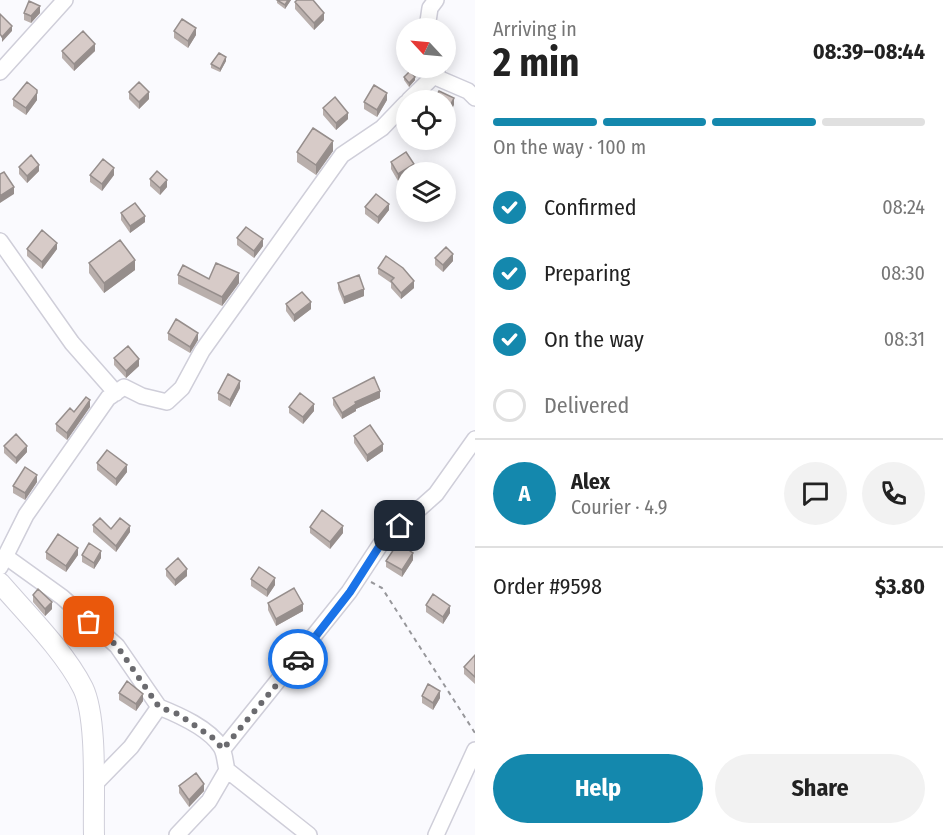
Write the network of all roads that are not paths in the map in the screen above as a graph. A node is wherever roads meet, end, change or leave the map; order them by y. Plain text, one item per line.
1 (65, 0) edge
2 (436, 0) edge
3 (428, 18) edge
4 (0, 72) edge
5 (429, 78) edge
6 (445, 78) edge
7 (418, 90) edge
8 (475, 98) edge
9 (396, 114) edge
10 (0, 241) edge
11 (116, 393) junction
12 (475, 439) edge
13 (3, 562) edge
14 (0, 583) edge
15 (159, 707) junction
16 (223, 749) junction
17 (475, 750) edge
18 (227, 770) junction
19 (93, 786) junction
20 (94, 835) edge
21 (177, 835) edge
22 (309, 835) edge
23 (436, 835) edge

1 - 4 street
2 - 3 street
5 - 7 street
6 - 8 street
9 - 11 street
10 - 11 street
11 - 13 street
12 - 16 street
13 - 15 street
14 - 19 main road
15 - 16 street
15 - 19 street
16 - 18 street
17 - 23 street
18 - 21 street
18 - 22 street
19 - 20 main road

